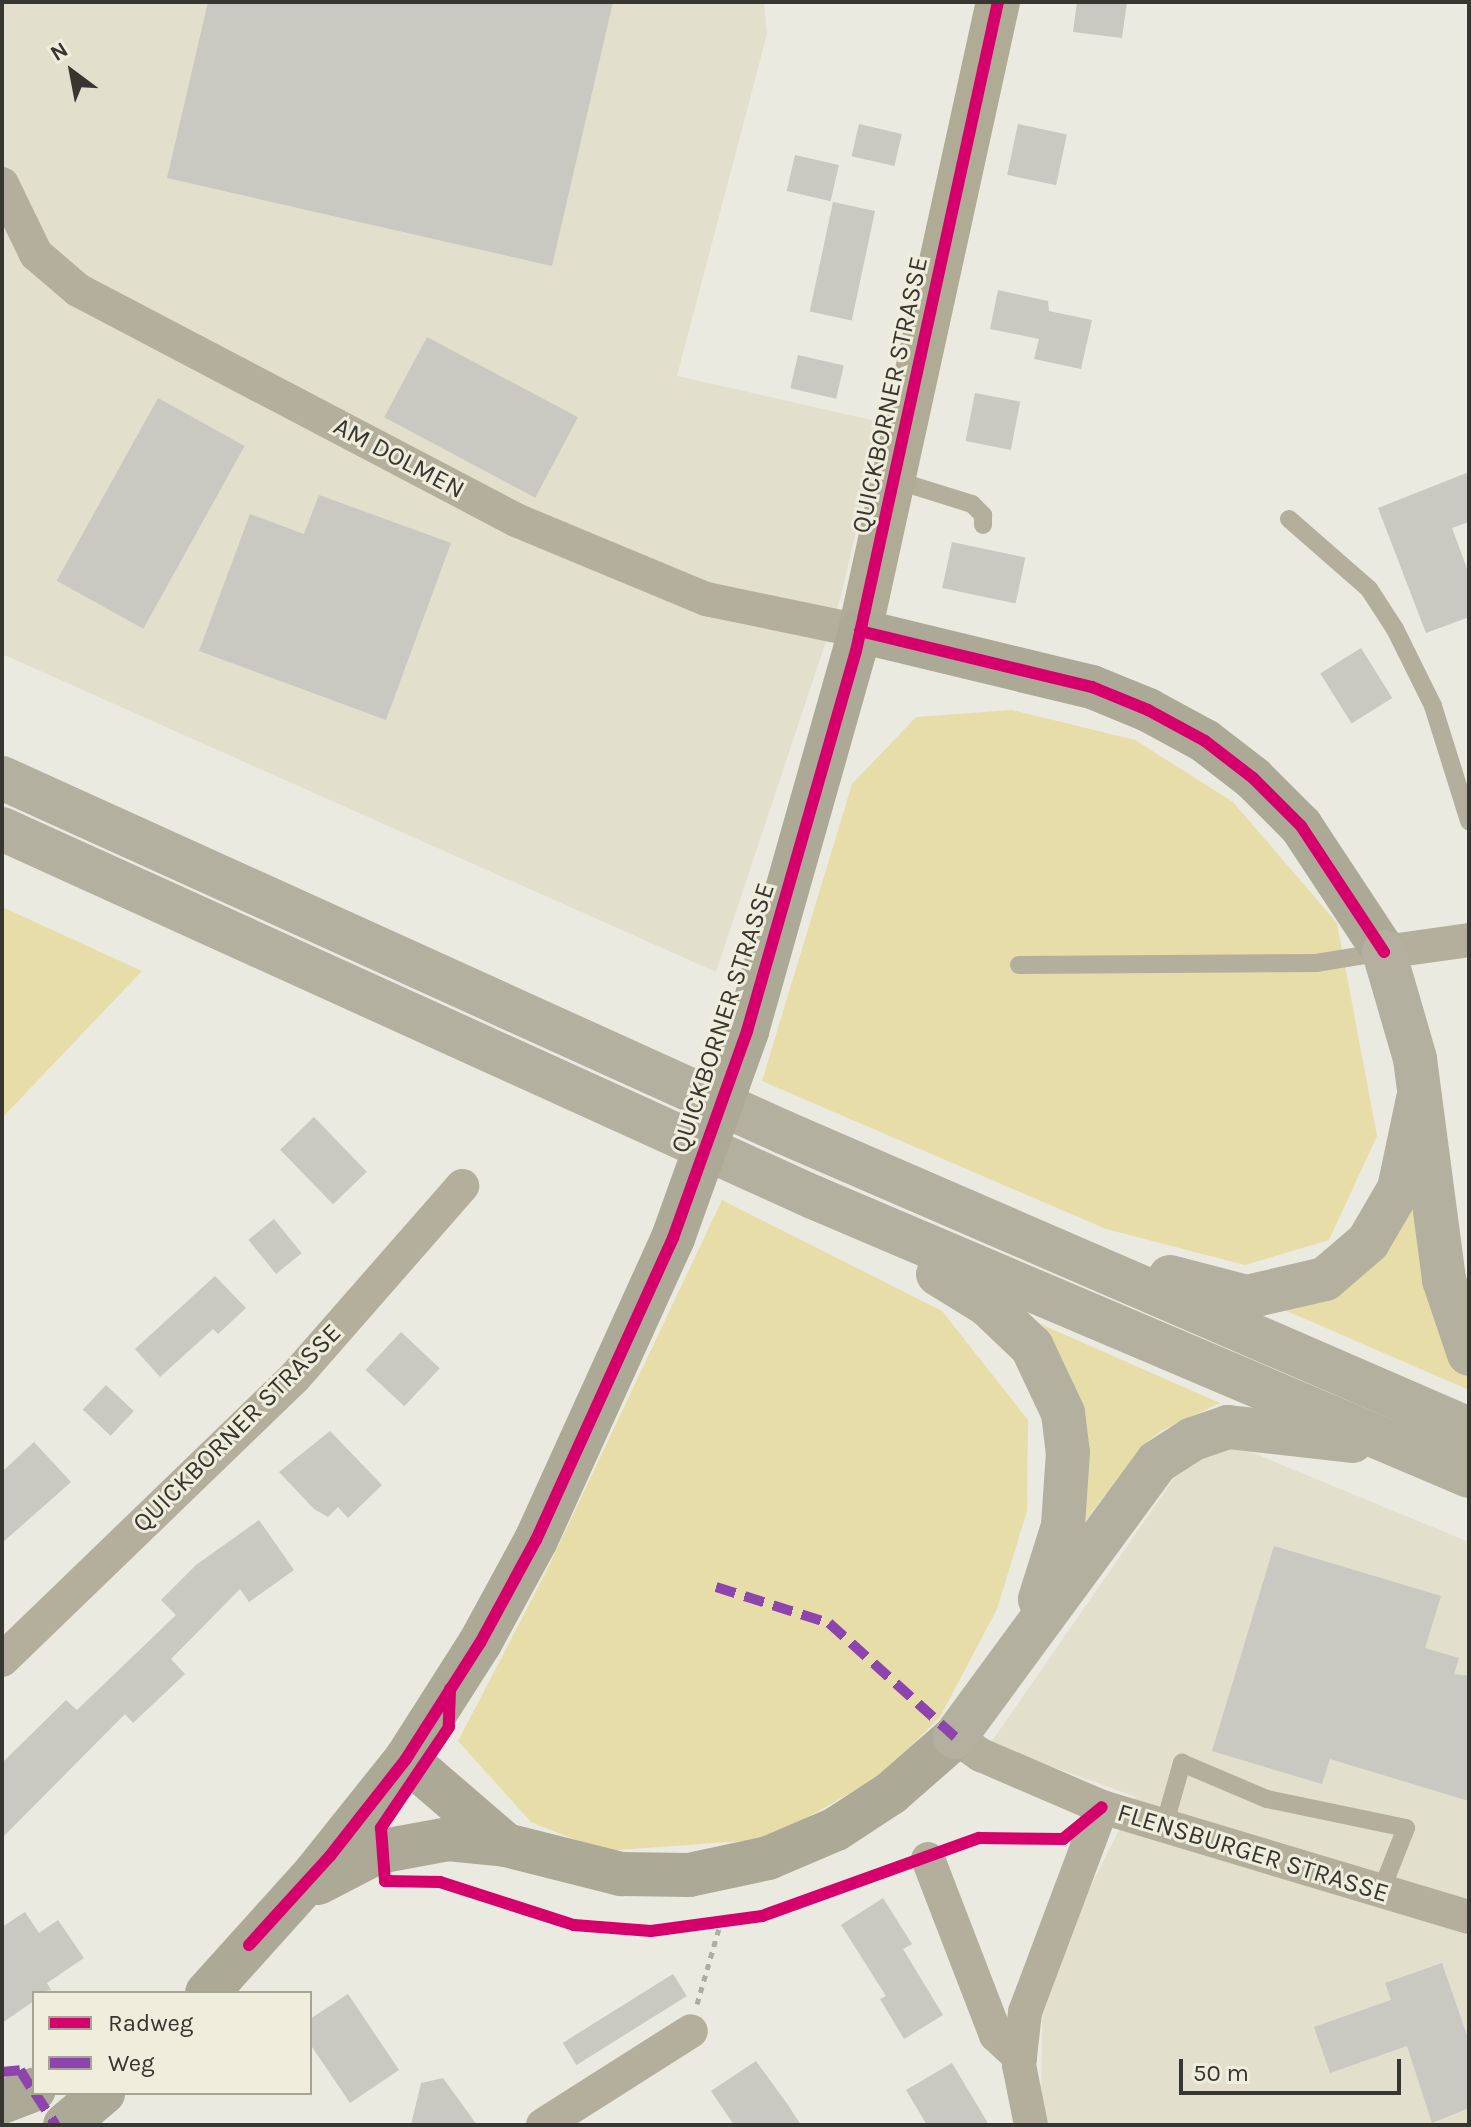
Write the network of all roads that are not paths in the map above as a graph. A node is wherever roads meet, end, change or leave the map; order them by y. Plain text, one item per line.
1 (998, 2) edge
2 (2, 184) edge
3 (895, 480) junction
4 (1289, 519) dead end
5 (983, 525) dead end
6 (860, 631) junction
7 (2, 778) edge
8 (1469, 821) edge
9 (2, 829) edge
10 (1469, 940) edge
11 (1384, 952) junction
12 (1019, 965) dead end
13 (1418, 1099) junction
14 (462, 1186) dead end
15 (813, 1197) junction
16 (1021, 1238) junction
17 (1469, 1354) edge
18 (1469, 1429) edge
19 (1391, 1443) junction
20 (1469, 1476) edge
21 (1031, 1627) junction
22 (2, 1660) edge
23 (955, 1737) junction
24 (406, 1759) junction
25 (378, 1796) junction
26 (1102, 1807) junction
27 (1164, 1826) junction
28 (448, 1839) junction
29 (506, 1845) junction
30 (928, 1859) dead end
31 (1381, 1891) junction
32 (297, 1894) junction
33 (1469, 1917) edge
34 (249, 1945) junction
35 (181, 1991) edge
36 (209, 1991) edge
37 (691, 2031) road end
38 (1020, 2057) junction
39 (32, 2091) edge
40 (101, 2095) edge
41 (2, 2102) edge
42 (65, 2125) edge
43 (543, 2125) edge
44 (1031, 2125) edge

1 - 3 main road, QUICKBORNER STRASSE
2 - 6 street, AM DOLMEN
3 - 5 lane
3 - 6 main road, QUICKBORNER STRASSE
4 - 8 lane
6 - 11 main road
6 - 24 main road, QUICKBORNER STRASSE, bridge
7 - 16 highway
9 - 15 highway
10 - 11 street
11 - 12 lane
11 - 13 highway
13 - 16 highway
13 - 17 highway
14 - 22 street, QUICKBORNER STRASSE
15 - 19 highway
15 - 21 highway
16 - 18 highway
19 - 20 highway
19 - 21 highway
21 - 23 highway
23 - 26 street, FLENSBURGER STRASSE
23 - 29 main road
24 - 25 main road, QUICKBORNER STRASSE
24 - 29 main road
25 - 28 main road
25 - 32 main road, QUICKBORNER STRASSE
26 - 27 street, FLENSBURGER STRASSE
26 - 38 street
27 - 31 street, FLENSBURGER STRASSE
27 - 31 lane
28 - 29 main road
28 - 32 main road
30 - 38 street
31 - 33 street, FLENSBURGER STRASSE
32 - 34 main road, QUICKBORNER STRASSE
34 - 35 main road, QUICKBORNER STRASSE
34 - 36 main road, QUICKBORNER STRASSE
37 - 43 street
38 - 44 street
39 - 41 main road
40 - 42 main road

